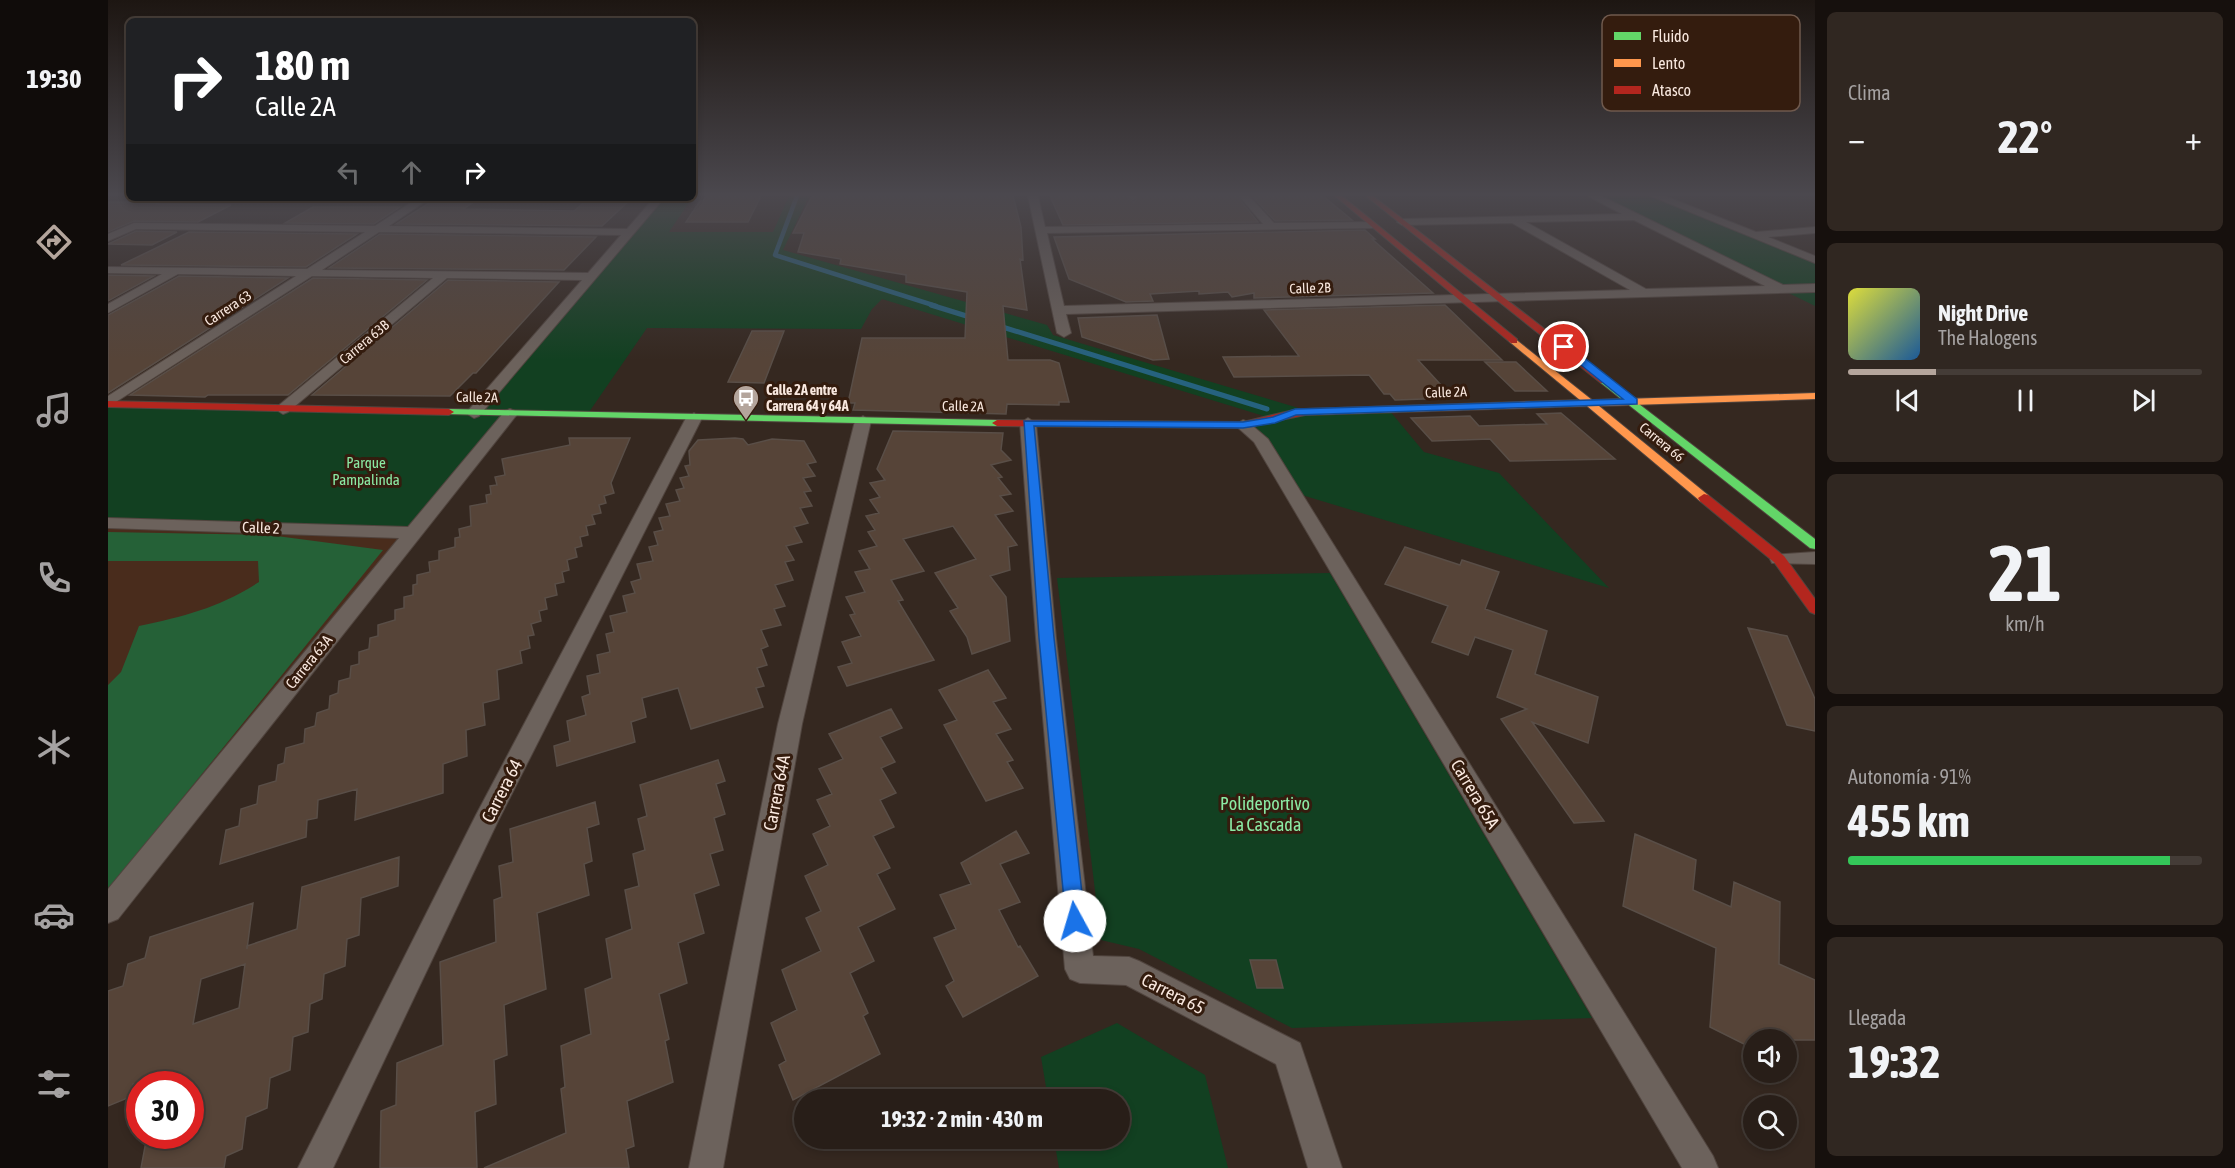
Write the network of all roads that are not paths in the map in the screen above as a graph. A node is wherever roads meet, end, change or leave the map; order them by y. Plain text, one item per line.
1 (345, 251) edge
2 (614, 251) edge
3 (1046, 251) edge
4 (1403, 251) edge
5 (1439, 251) edge
6 (1569, 251) edge
7 (1702, 251) edge
8 (1791, 251) edge
9 (1815, 260) edge
10 (108, 270) edge
11 (177, 271) junction
12 (311, 273) junction
13 (444, 275) junction
14 (591, 277) junction
15 (1815, 288) edge
16 (1781, 289) junction
17 (1644, 293) junction
18 (1500, 297) junction
19 (1462, 298) junction
20 (108, 309) edge
21 (1059, 310) junction
22 (1064, 333) dead end
23 (1815, 396) edge
24 (1634, 402) junction
25 (1589, 403) junction
26 (108, 404) edge
27 (283, 409) junction
28 (474, 413) junction
29 (510, 414) junction
30 (694, 418) junction
31 (863, 420) junction
32 (1028, 423) junction
33 (1243, 425) junction
34 (108, 523) edge
35 (414, 533) junction
36 (1815, 545) edge
37 (1815, 558) edge
38 (1779, 559) junction
39 (1815, 609) edge
40 (108, 910) edge
41 (315, 1168) edge
42 (706, 1168) edge
43 (1325, 1168) edge
44 (1701, 1168) edge

1 - 12 street, Carrera 63
2 - 14 street
3 - 21 street
4 - 19 main road, Carrera 66
5 - 18 main road, Carrera 66
6 - 17 street
7 - 16 street
8 - 9 street
10 - 11 street
11 - 12 street
11 - 20 street
12 - 13 street
12 - 26 street, Carrera 63
13 - 14 street
13 - 27 street, Carrera 63B
14 - 28 street
15 - 16 street, Calle 2B
16 - 17 street, Calle 2B
17 - 18 street, Calle 2B
18 - 19 street, Calle 2B
18 - 24 main road, Carrera 66
19 - 21 street, Calle 2B
19 - 25 main road, Carrera 66
21 - 22 street
23 - 24 main road, Calle 2A
24 - 25 main road, Calle 2A
24 - 36 main road, Carrera 66
25 - 33 main road, Calle 2A
25 - 38 main road, Carrera 66
26 - 27 main road, Calle 2A
27 - 28 main road, Calle 2A
28 - 29 main road, Calle 2A
29 - 30 main road, Calle 2A
29 - 35 street, Carrera 63A
30 - 31 main road, Calle 2A
30 - 41 street, Carrera 64
31 - 32 main road, Calle 2A
31 - 42 street, Carrera 64A
32 - 33 main road, Calle 2A
32 - 43 street, Carrera 65
33 - 44 street, Carrera 65A
34 - 35 street, Calle 2
35 - 40 street, Carrera 63A
37 - 38 street
38 - 39 main road, Carrera 66

